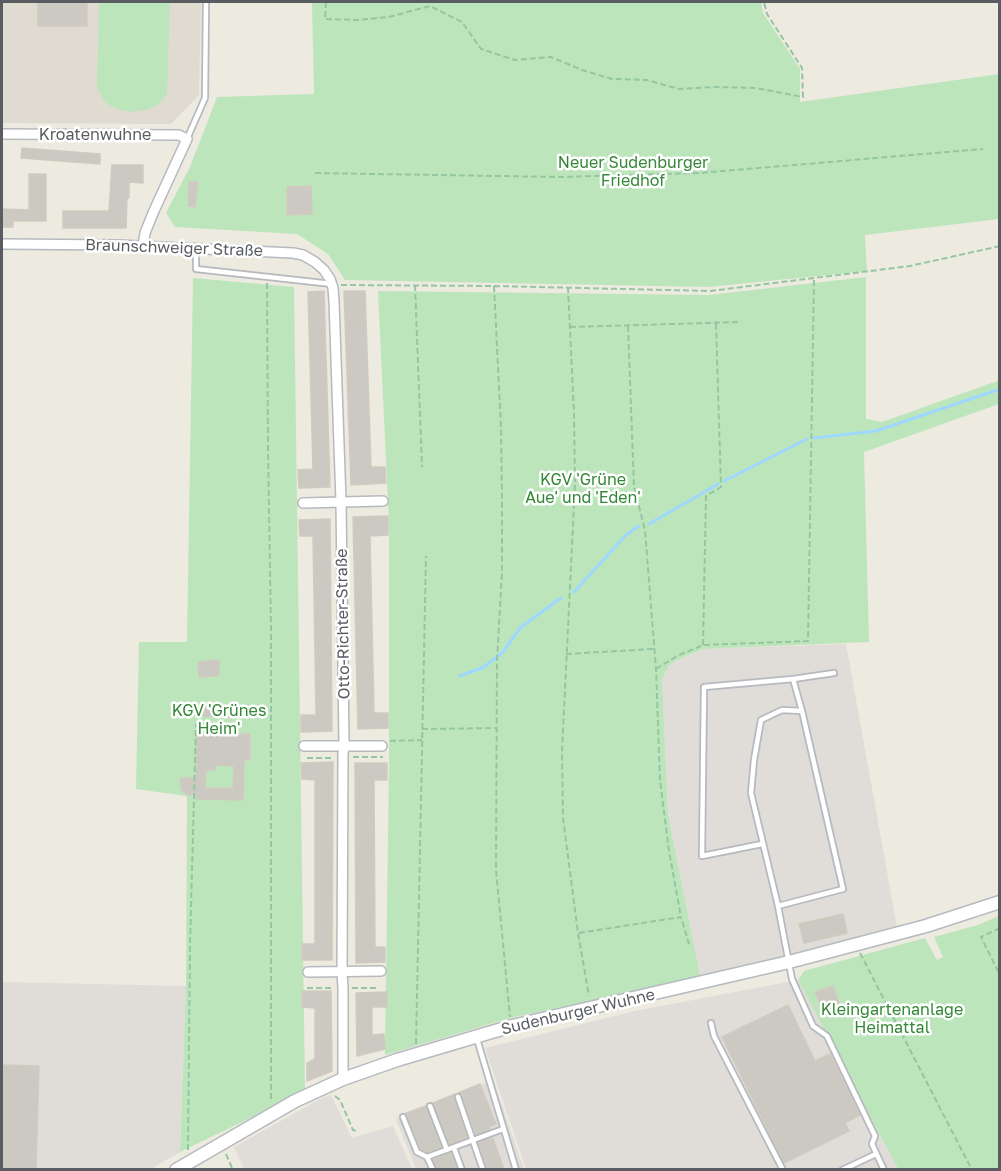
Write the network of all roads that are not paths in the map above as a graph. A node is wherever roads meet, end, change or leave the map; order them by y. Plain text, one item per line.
1 (206, 2) edge
2 (2, 134) edge
3 (187, 139) junction
4 (2, 244) edge
5 (143, 246) junction
6 (196, 248) junction
7 (332, 284) junction
8 (382, 501) dead end
9 (341, 502) junction
10 (303, 503) dead end
11 (834, 673) dead end
12 (793, 679) junction
13 (802, 711) junction
14 (386, 743) road end
15 (304, 746) dead end
16 (344, 746) junction
17 (762, 844) junction
18 (999, 902) edge
19 (778, 906) junction
20 (789, 962) junction
21 (381, 971) dead end
22 (308, 972) dead end
23 (342, 972) junction
24 (711, 1023) dead end
25 (476, 1036) junction
26 (343, 1079) junction
27 (458, 1097) dead end
28 (430, 1106) dead end
29 (402, 1117) dead end
30 (503, 1129) junction
31 (473, 1140) junction
32 (454, 1148) junction
33 (447, 1150) junction
34 (876, 1154) junction
35 (428, 1157) junction
36 (176, 1170) edge
37 (433, 1170) edge
38 (462, 1170) edge
39 (483, 1170) edge
40 (516, 1170) edge
41 (783, 1170) edge
42 (842, 1170) edge
43 (884, 1170) edge

1 - 3 lane
2 - 3 street, Kroatenwuhne
3 - 5 street
4 - 5 street, Braunschweiger Straße
5 - 6 street, Braunschweiger Straße
6 - 7 street, Braunschweiger Straße
6 - 7 lane
7 - 9 street, Otto-Richter-Straße
8 - 9 street
9 - 10 street
9 - 16 street, Otto-Richter-Straße
11 - 12 lane
12 - 13 lane
12 - 17 lane
13 - 17 lane
13 - 19 lane
14 - 16 street
15 - 16 street
16 - 23 street, Otto-Richter-Straße
17 - 19 lane
18 - 20 main road, Sudenburger Wuhne
19 - 20 lane
20 - 25 main road, Sudenburger Wuhne
20 - 34 lane
21 - 23 street
22 - 23 street
23 - 26 street, Otto-Richter-Straße
24 - 41 lane
25 - 26 main road, Sudenburger Wuhne
25 - 30 lane
26 - 36 main road, Sudenburger Wuhne
27 - 31 lane
28 - 33 lane
29 - 35 lane
30 - 31 lane
30 - 40 lane
31 - 32 lane
31 - 39 lane
32 - 33 lane
32 - 38 lane
33 - 35 lane
34 - 42 lane
34 - 43 lane
35 - 37 lane

